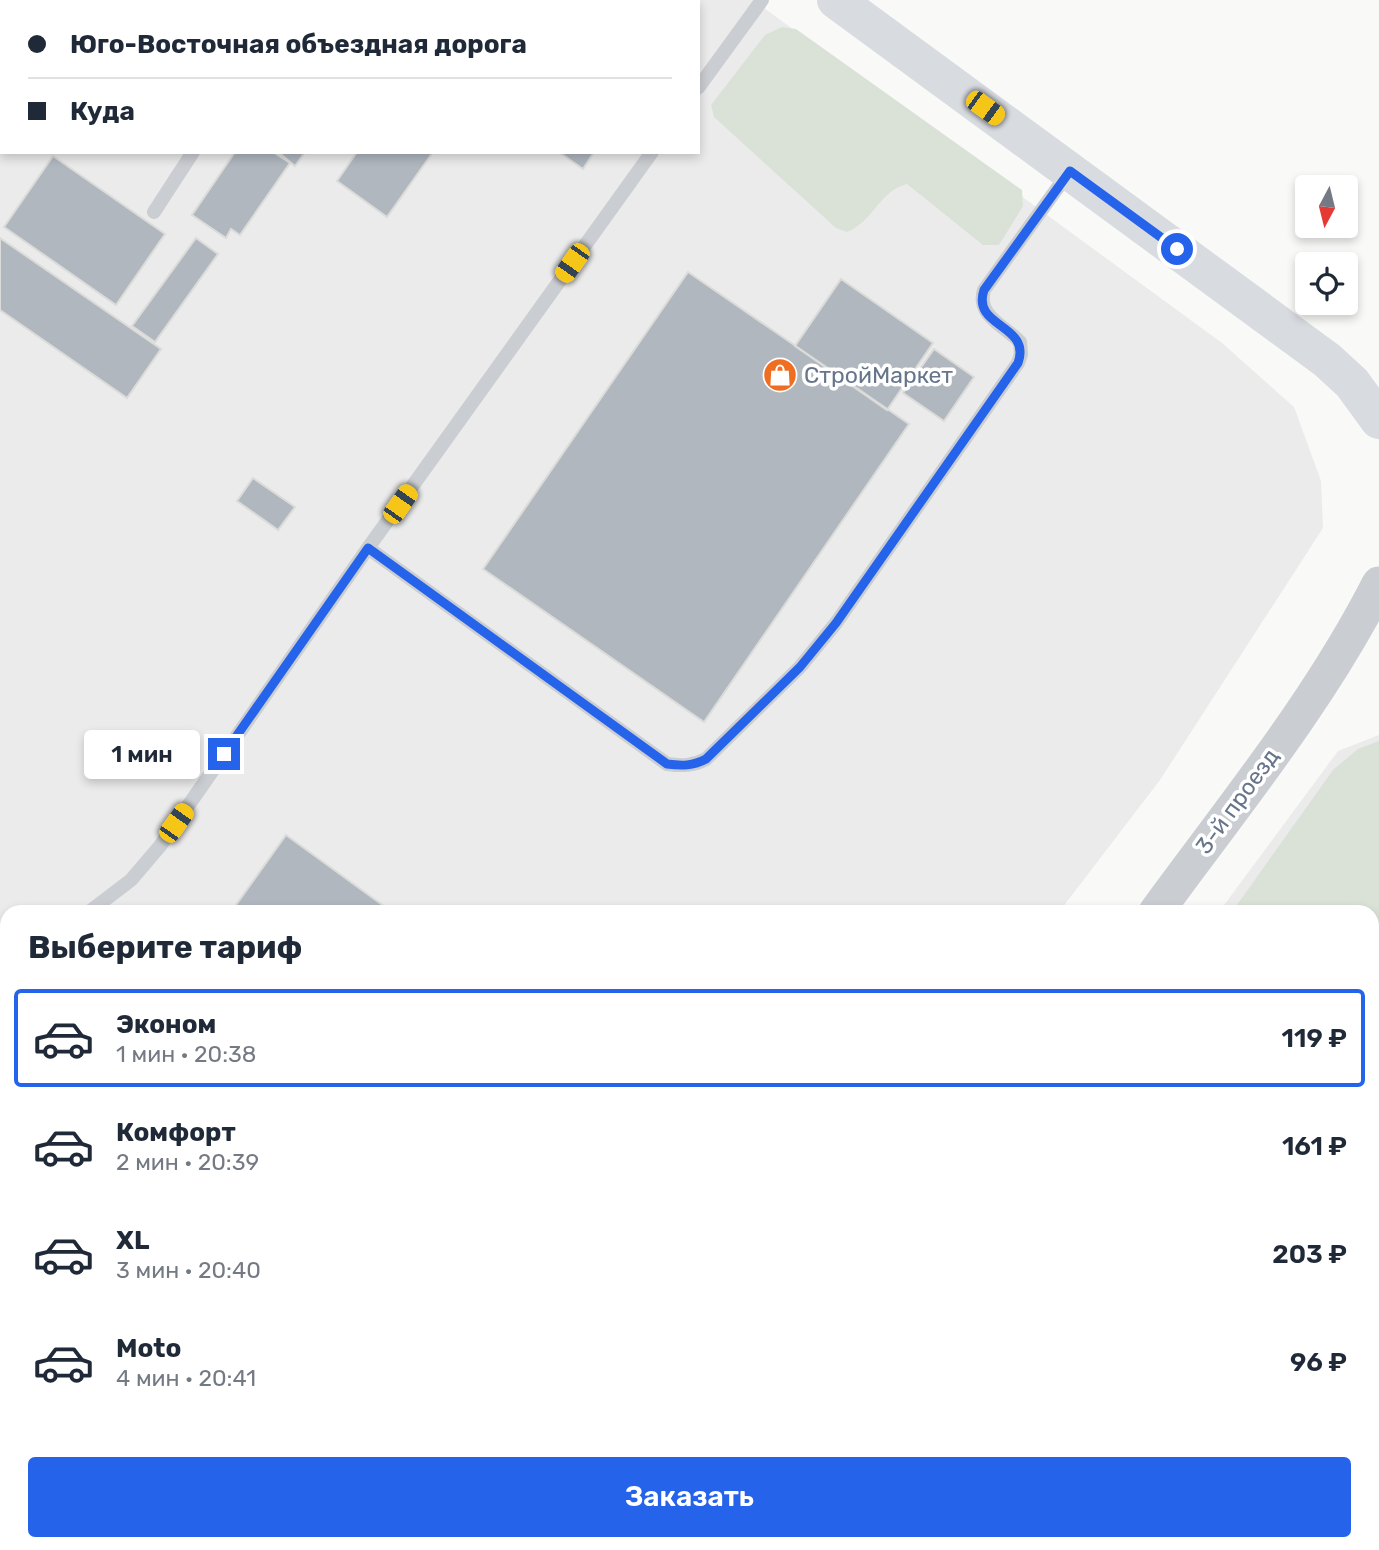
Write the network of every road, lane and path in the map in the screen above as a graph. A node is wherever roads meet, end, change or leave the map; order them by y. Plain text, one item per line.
1 (762, 0) edge
2 (836, 0) edge
3 (700, 85) edge
4 (192, 154) edge
5 (651, 154) edge
6 (1070, 171) junction
7 (154, 212) dead end
8 (1326, 360) junction
9 (1379, 387) edge
10 (1379, 420) edge
11 (368, 548) junction
12 (1379, 584) edge
13 (1379, 621) edge
14 (1317, 690) junction
15 (98, 905) edge
16 (1161, 905) edge

1 - 3 lane
2 - 6 main road
4 - 7 lane
5 - 11 lane
6 - 8 main road
6 - 11 lane
8 - 9 main road
8 - 10 main road
11 - 15 lane
12 - 14 street
13 - 14 street
14 - 16 street, 3-й проезд

